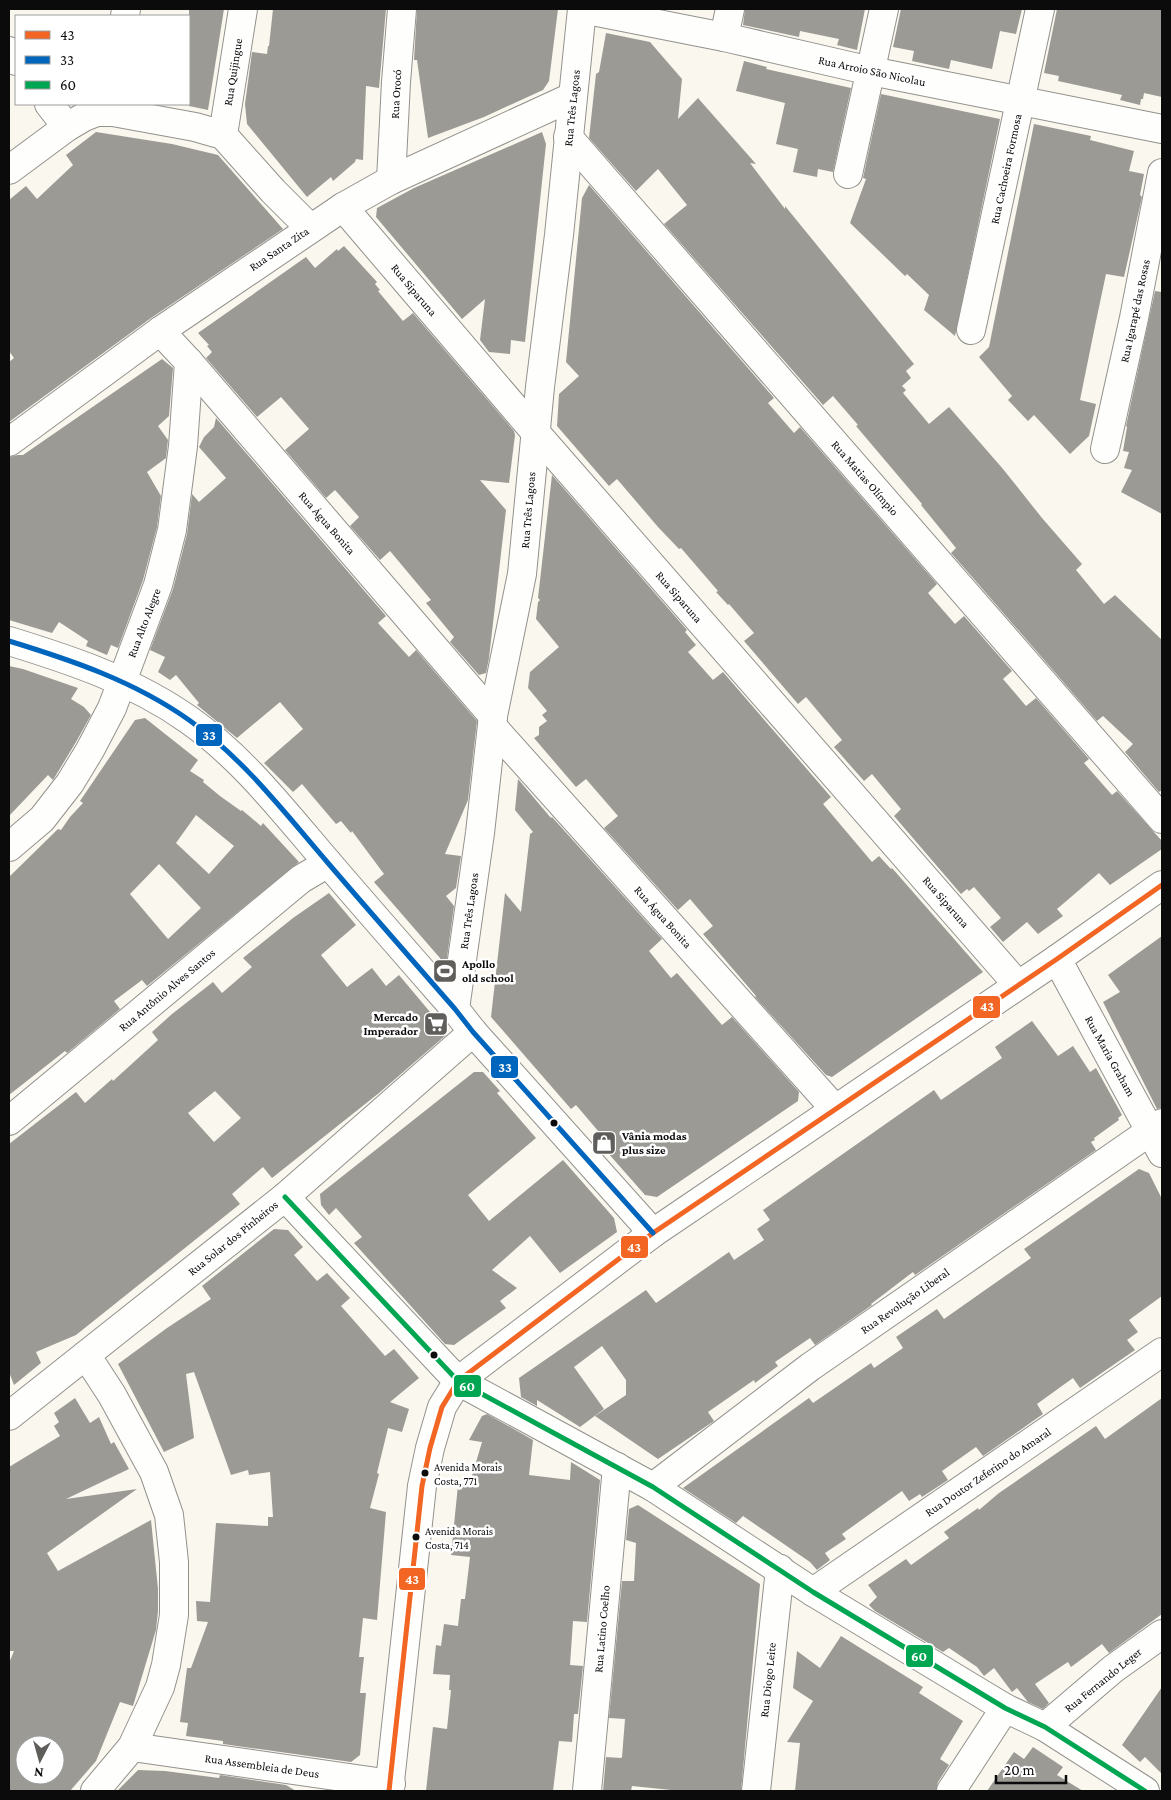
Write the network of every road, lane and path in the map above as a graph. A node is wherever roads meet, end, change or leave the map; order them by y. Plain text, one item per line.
1 (243, 9) edge
2 (402, 9) edge
3 (582, 9) edge
4 (730, 9) edge
5 (884, 9) edge
6 (1040, 9) edge
7 (724, 37) junction
8 (871, 71) junction
9 (572, 97) junction
10 (1021, 102) junction
11 (51, 105) edge
12 (114, 108) edge
13 (67, 127) junction
14 (1162, 129) edge
15 (223, 135) junction
16 (568, 137) junction
17 (9, 170) edge
18 (848, 174) dead end
19 (1162, 174) edge
20 (392, 180) junction
21 (343, 207) junction
22 (310, 228) junction
23 (971, 330) dead end
24 (160, 331) junction
25 (189, 362) junction
26 (536, 433) junction
27 (9, 442) edge
28 (1106, 449) dead end
29 (9, 641) edge
30 (122, 682) junction
31 (493, 721) junction
32 (1162, 819) edge
33 (9, 848) edge
34 (328, 863) junction
35 (1162, 885) edge
36 (1057, 959) junction
37 (1018, 985) junction
38 (455, 1009) junction
39 (473, 1032) junction
40 (835, 1109) junction
41 (9, 1121) edge
42 (1158, 1136) edge
43 (285, 1197) junction
44 (653, 1233) junction
45 (1162, 1352) edge
46 (86, 1355) junction
47 (458, 1381) junction
48 (9, 1416) edge
49 (617, 1466) junction
50 (653, 1486) junction
51 (780, 1569) junction
52 (813, 1592) junction
53 (1162, 1634) edge
54 (1005, 1708) junction
55 (1045, 1727) junction
56 (132, 1747) junction
57 (390, 1788) edge
58 (95, 1791) edge
59 (587, 1791) edge
60 (756, 1791) edge
61 (951, 1791) edge
62 (1145, 1791) edge

1 - 15 street, Rua Quijingue
2 - 20 street, Rua Orocó
3 - 7 street, Rua Arroio São Nicolau
3 - 9 street, Rua Três Lagoas
4 - 7 street
5 - 8 street
6 - 10 street, Rua Cachoeira Formosa
7 - 8 street, Rua Arroio São Nicolau
8 - 10 street, Rua Arroio São Nicolau
8 - 18 street
9 - 16 street, Rua Três Lagoas
9 - 20 street, Rua Santa Zita
10 - 14 street, Rua Arroio São Nicolau
10 - 23 street, Rua Cachoeira Formosa
11 - 13 street
12 - 13 street
12 - 15 street
13 - 17 street
15 - 22 street
16 - 26 street, Rua Três Lagoas
16 - 32 street, Rua Matias Olímpio
19 - 28 street, Rua Igarapé das Rosas
20 - 21 street, Rua Santa Zita
21 - 22 street, Rua Santa Zita
21 - 26 street, Rua Siparuna
22 - 24 street, Rua Santa Zita
24 - 25 street, Rua Água Bonita
24 - 27 street, Rua Santa Zita
25 - 30 street, Rua Alto Alegre
25 - 31 street, Rua Água Bonita
26 - 31 street, Rua Três Lagoas
26 - 37 street, Rua Siparuna
29 - 30 street
30 - 33 street, Rua Alto Alegre
30 - 34 street
31 - 38 street, Rua Três Lagoas
31 - 40 street, Rua Água Bonita
34 - 38 street
34 - 41 street, Rua Antônio Alves Santos
35 - 36 street
36 - 37 street
36 - 42 street, Rua Maria Graham
37 - 40 street
38 - 39 street
39 - 43 street, Rua Solar dos Pinheiros
39 - 44 street
40 - 44 street
42 - 50 street, Rua Revolução Liberal
43 - 46 street, Rua Solar dos Pinheiros
43 - 47 street
44 - 47 street
45 - 52 street, Rua Doutor Zeferino do Amaral
46 - 48 street, Rua Solar dos Pinheiros
46 - 56 street
47 - 49 street
47 - 57 street
49 - 50 street
49 - 59 street, Rua Latino Coelho
50 - 51 street
51 - 52 street
51 - 60 street, Rua Diogo Leite
52 - 54 street
53 - 55 street, Rua Fernando Leger
54 - 55 street
54 - 61 street
55 - 62 street
56 - 57 street, Rua Assembleia de Deus
56 - 58 street

